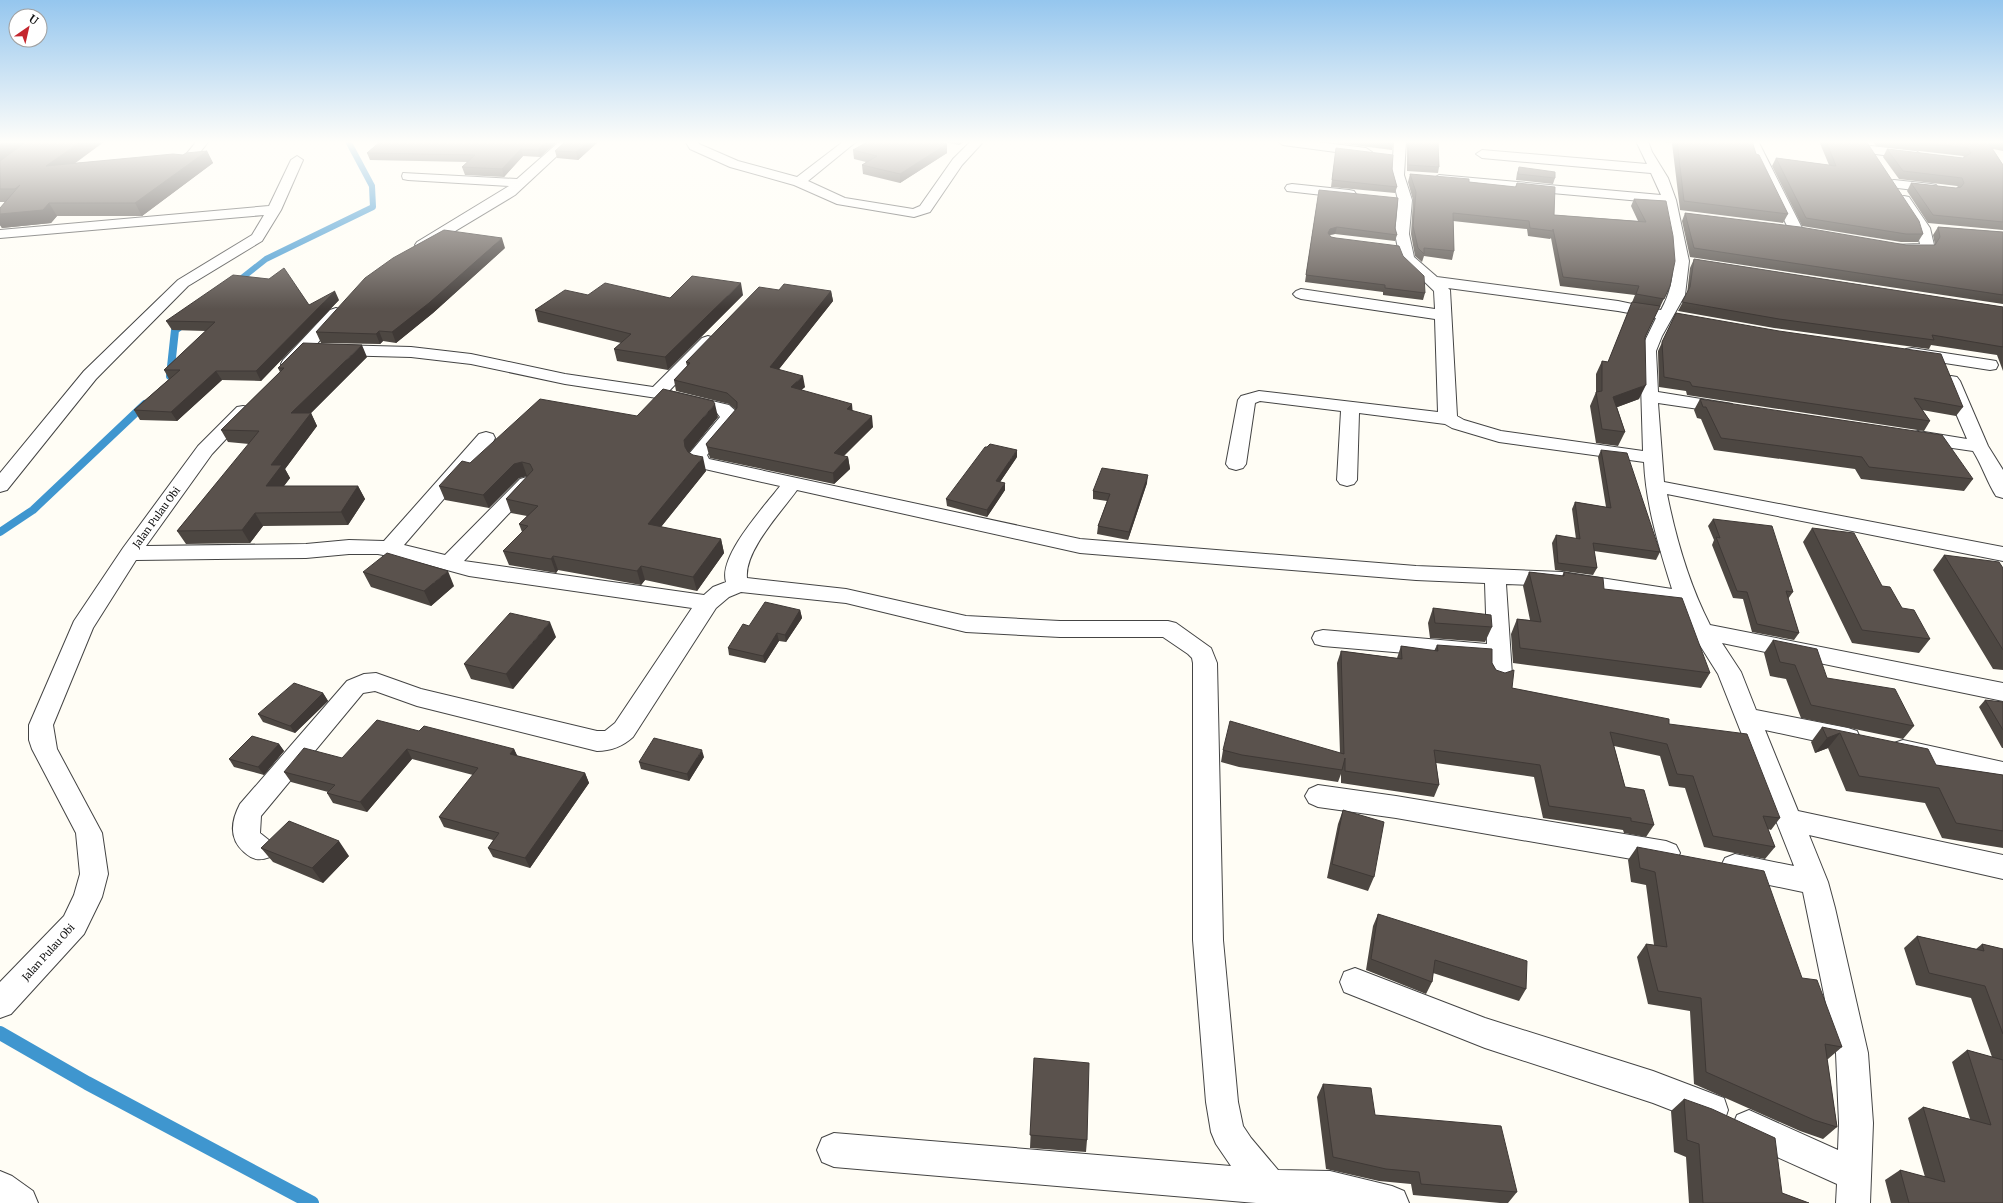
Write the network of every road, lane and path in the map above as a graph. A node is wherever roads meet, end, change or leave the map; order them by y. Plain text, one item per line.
1 (280, 197) edge
2 (502, 197) edge
3 (833, 197) edge
4 (933, 197) edge
5 (1576, 197) edge
6 (1670, 197) edge
7 (1780, 197) edge
8 (1902, 197) edge
9 (1390, 199) edge
10 (1405, 200) joint
11 (274, 210) junction
12 (1676, 210) junction
13 (1781, 228) edge
14 (1922, 228) junction
15 (1796, 230) junction
16 (1938, 230) edge
17 (1810, 233) edge
18 (0, 234) edge
19 (1883, 245) edge
20 (1390, 246) edge
21 (1405, 248) junction
22 (404, 255) edge
23 (1433, 281) junction
24 (1301, 294) dead end
25 (349, 299) edge
26 (1443, 315) junction
27 (1673, 317) junction
28 (721, 327) edge
29 (304, 349) junction
30 (1898, 352) edge
31 (1942, 357) junction
32 (1990, 365) dead end
33 (276, 377) edge
34 (657, 393) junction
35 (1649, 396) junction
36 (254, 399) edge
37 (1350, 407) junction
38 (1743, 410) edge
39 (1450, 419) junction
40 (1899, 434) edge
41 (486, 438) dead end
42 (1978, 446) junction
43 (1654, 458) junction
44 (1236, 464) dead end
45 (1346, 480) dead end
46 (527, 483) edge
47 (792, 483) junction
48 (0, 486) edge
49 (1655, 486) junction
50 (2003, 492) edge
51 (389, 549) junction
52 (130, 553) junction
53 (2003, 554) edge
54 (449, 564) junction
55 (1495, 576) junction
56 (739, 585) junction
57 (1686, 599) junction
58 (708, 603) junction
59 (1702, 630) junction
60 (1323, 638) dead end
61 (2003, 692) edge
62 (1747, 717) junction
63 (2003, 772) edge
64 (1318, 796) dead end
65 (1790, 820) junction
66 (260, 849) edge
67 (2003, 867) edge
68 (1814, 882) junction
69 (1355, 982) dead end
70 (10, 995) edge
71 (834, 1150) dead end
72 (1270, 1187) junction
73 (0, 1188) edge
74 (1854, 1189) edge
75 (21, 1203) edge
76 (1392, 1203) edge

1 - 11 street
2 - 22 street
3 - 4 street
5 - 12 street
6 - 12 street
7 - 15 street
8 - 14 street
9 - 10 street
10 - 21 street
11 - 18 street
11 - 48 street
12 - 27 street
13 - 15 street
14 - 16 street
14 - 19 street
15 - 17 street
20 - 21 street
21 - 23 street
23 - 26 street
23 - 27 street
24 - 26 street
25 - 29 street
26 - 39 street
27 - 35 street
28 - 34 street
29 - 33 street
29 - 34 street
30 - 31 street
31 - 32 street
31 - 42 street
34 - 47 street
35 - 38 street
35 - 43 street
36 - 52 street, Jalan Pulau Obi
37 - 39 street
37 - 44 street
37 - 45 street
39 - 43 street
40 - 42 street
41 - 51 street
42 - 50 street
43 - 49 street
46 - 54 street
47 - 55 street
47 - 56 street
49 - 53 street
49 - 57 street
51 - 52 street
51 - 54 street
52 - 70 street, Jalan Pulau Obi
54 - 58 street
55 - 57 street
55 - 60 street
56 - 58 street
56 - 72 street
57 - 59 street
58 - 66 street
59 - 61 street
59 - 62 street
62 - 63 street
62 - 65 street
64 - 68 street
65 - 67 street
65 - 68 street
68 - 74 street
69 - 74 street
71 - 72 street
72 - 76 street
73 - 75 street

